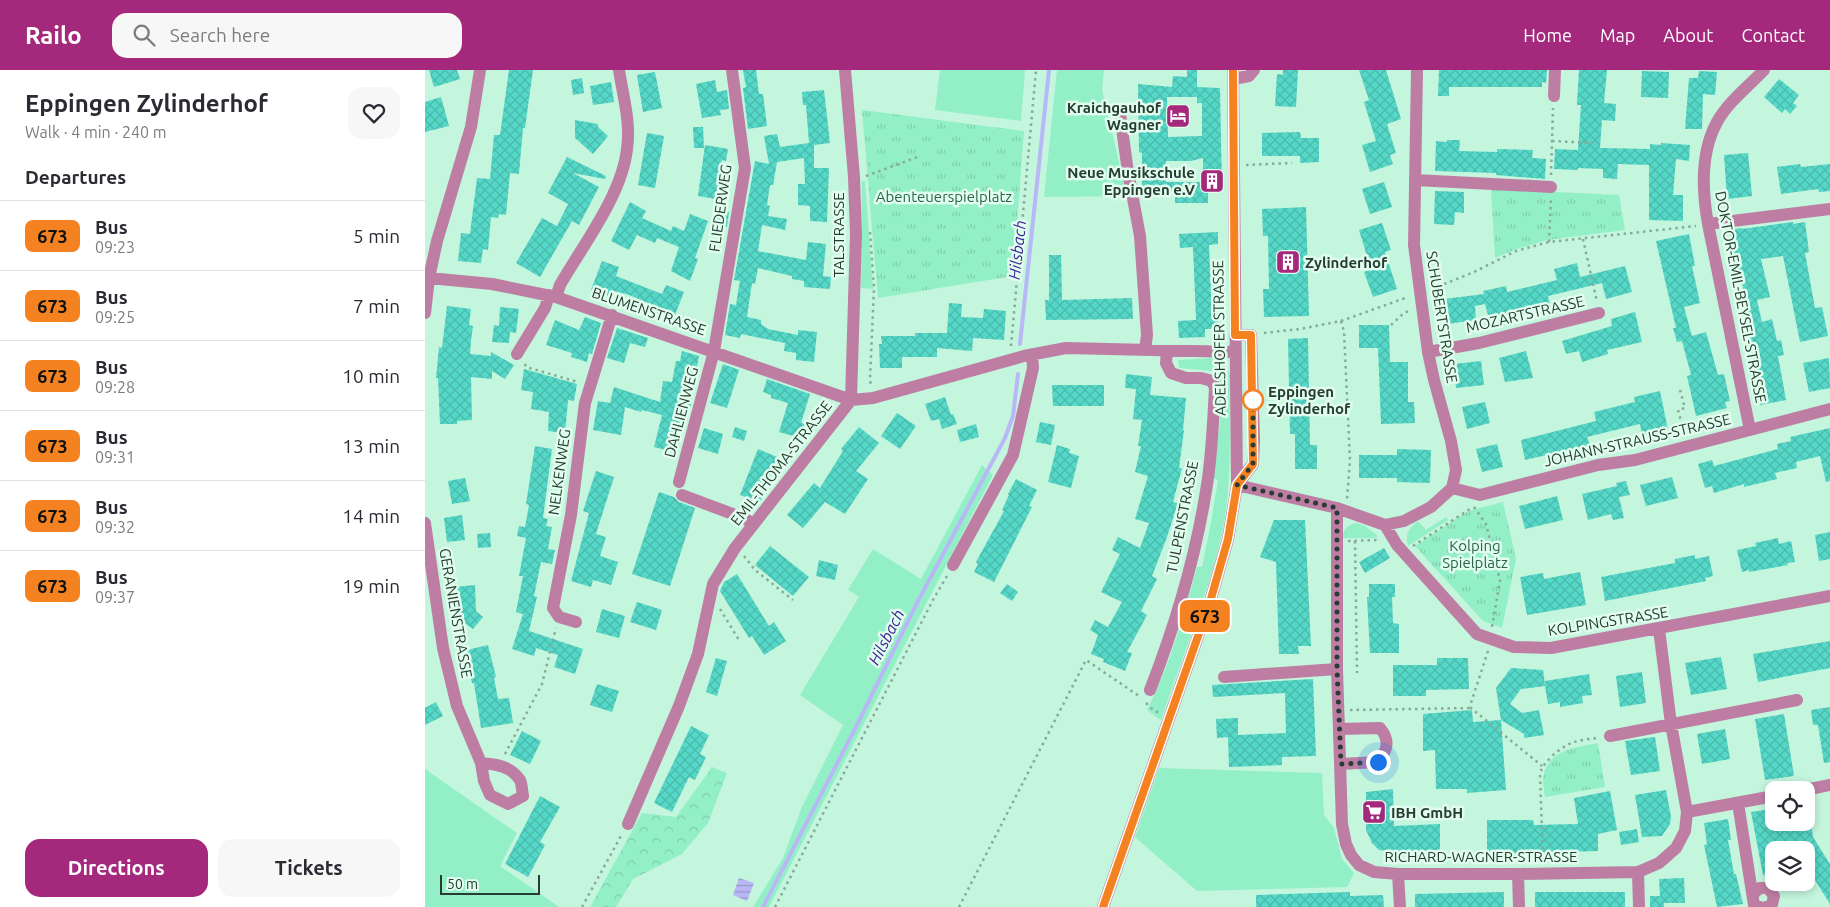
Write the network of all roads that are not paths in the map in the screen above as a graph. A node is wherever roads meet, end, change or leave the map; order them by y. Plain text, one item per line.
1 (480, 70) edge
2 (619, 70) edge
3 (732, 70) edge
4 (845, 70) edge
5 (1254, 70) edge
6 (1417, 70) edge
7 (1555, 70) edge
8 (1764, 70) edge
9 (1233, 74) edge
10 (1553, 96) road end
11 (1120, 114) dead end
12 (1415, 180) junction
13 (1551, 187) road end
14 (1830, 209) edge
15 (1707, 224) junction
16 (429, 278) junction
17 (553, 296) junction
18 (425, 313) edge
19 (1599, 313) road end
20 (612, 315) junction
21 (1235, 335) junction
22 (1145, 350) junction
23 (714, 351) junction
24 (1167, 351) junction
25 (1236, 352) junction
26 (1428, 352) junction
27 (517, 354) road end
28 (1032, 355) junction
29 (851, 400) junction
30 (1830, 409) edge
31 (1750, 430) junction
32 (679, 482) dead end
33 (1237, 485) junction
34 (1452, 488) junction
35 (682, 495) dead end
36 (1341, 510) junction
37 (425, 523) edge
38 (753, 525) junction
39 (1385, 525) junction
40 (428, 565) edge
41 (953, 565) road end
42 (1830, 596) edge
43 (576, 622) dead end
44 (1659, 629) junction
45 (1337, 669) junction
46 (1224, 677) dead end
47 (1150, 690) dead end
48 (1797, 700) dead end
49 (1671, 724) junction
50 (1339, 729) junction
51 (1610, 736) road end
52 (481, 763) junction
53 (1341, 764) junction
54 (1830, 785) edge
55 (1815, 788) edge
56 (1765, 798) edge
57 (1738, 803) junction
58 (1687, 812) junction
59 (628, 824) road end
60 (1638, 872) junction
61 (1398, 874) junction
62 (1518, 874) junction
63 (1757, 904) edge
64 (1103, 907) edge
65 (1400, 907) edge
66 (1519, 907) edge
67 (1639, 907) edge

1 - 16 street
2 - 17 street
3 - 23 street, FLIEDERWEG
4 - 29 street, TALSTRASSE
5 - 9 street
6 - 12 street, SCHUBERTSTRASSE
7 - 10 street
8 - 15 street, DOKTOR-EMIL-BEYSEL-STRASSE
9 - 21 street, ADELSHOFER STRASSE
11 - 22 street
12 - 13 street
12 - 26 street, SCHUBERTSTRASSE
14 - 15 street
15 - 31 street, DOKTOR-EMIL-BEYSEL-STRASSE
16 - 17 street, BLUMENSTRASSE
16 - 18 street
17 - 20 street, BLUMENSTRASSE
17 - 27 street
19 - 26 street, MOZARTSTRASSE
20 - 23 street, BLUMENSTRASSE
20 - 43 street, NELKENWEG
21 - 25 street, ADELSHOFER STRASSE
21 - 33 street
22 - 24 street, EMIL-THOMA-STRASSE
22 - 28 street, EMIL-THOMA-STRASSE
23 - 29 street, BLUMENSTRASSE
23 - 32 street, DAHLIENWEG
24 - 25 street, EMIL-THOMA-STRASSE
24 - 47 street, TULPENSTRASSE
25 - 33 street, ADELSHOFER STRASSE
26 - 34 street, SCHUBERTSTRASSE
28 - 29 street, EMIL-THOMA-STRASSE
28 - 41 street
29 - 38 street, EMIL-THOMA-STRASSE
30 - 31 street, JOHANN-STRAUSS-STRASSE
31 - 34 street, JOHANN-STRAUSS-STRASSE
33 - 36 street
33 - 64 street, ADELSHOFER STRASSE
34 - 39 street
35 - 38 street
36 - 39 street
36 - 45 street, RICHARD-WAGNER-STRASSE
37 - 40 street, GERANIENSTRASSE
38 - 59 street, EMIL-THOMA-STRASSE
39 - 44 street, KOLPINGSTRASSE
40 - 52 street, GERANIENSTRASSE
42 - 44 street, KOLPINGSTRASSE
44 - 49 street, RICHARD-WAGNER-STRASSE
45 - 46 street
45 - 50 street, RICHARD-WAGNER-STRASSE
48 - 49 street
49 - 51 street
49 - 58 street, RICHARD-WAGNER-STRASSE
50 - 53 street, RICHARD-WAGNER-STRASSE
50 - 53 street
52 - 52 street, GERANIENSTRASSE
53 - 61 street, RICHARD-WAGNER-STRASSE
54 - 55 street
56 - 57 street
57 - 58 street
57 - 63 street
58 - 60 street, RICHARD-WAGNER-STRASSE
60 - 62 street, RICHARD-WAGNER-STRASSE
60 - 67 street
61 - 62 street, RICHARD-WAGNER-STRASSE
61 - 65 street
62 - 66 street

